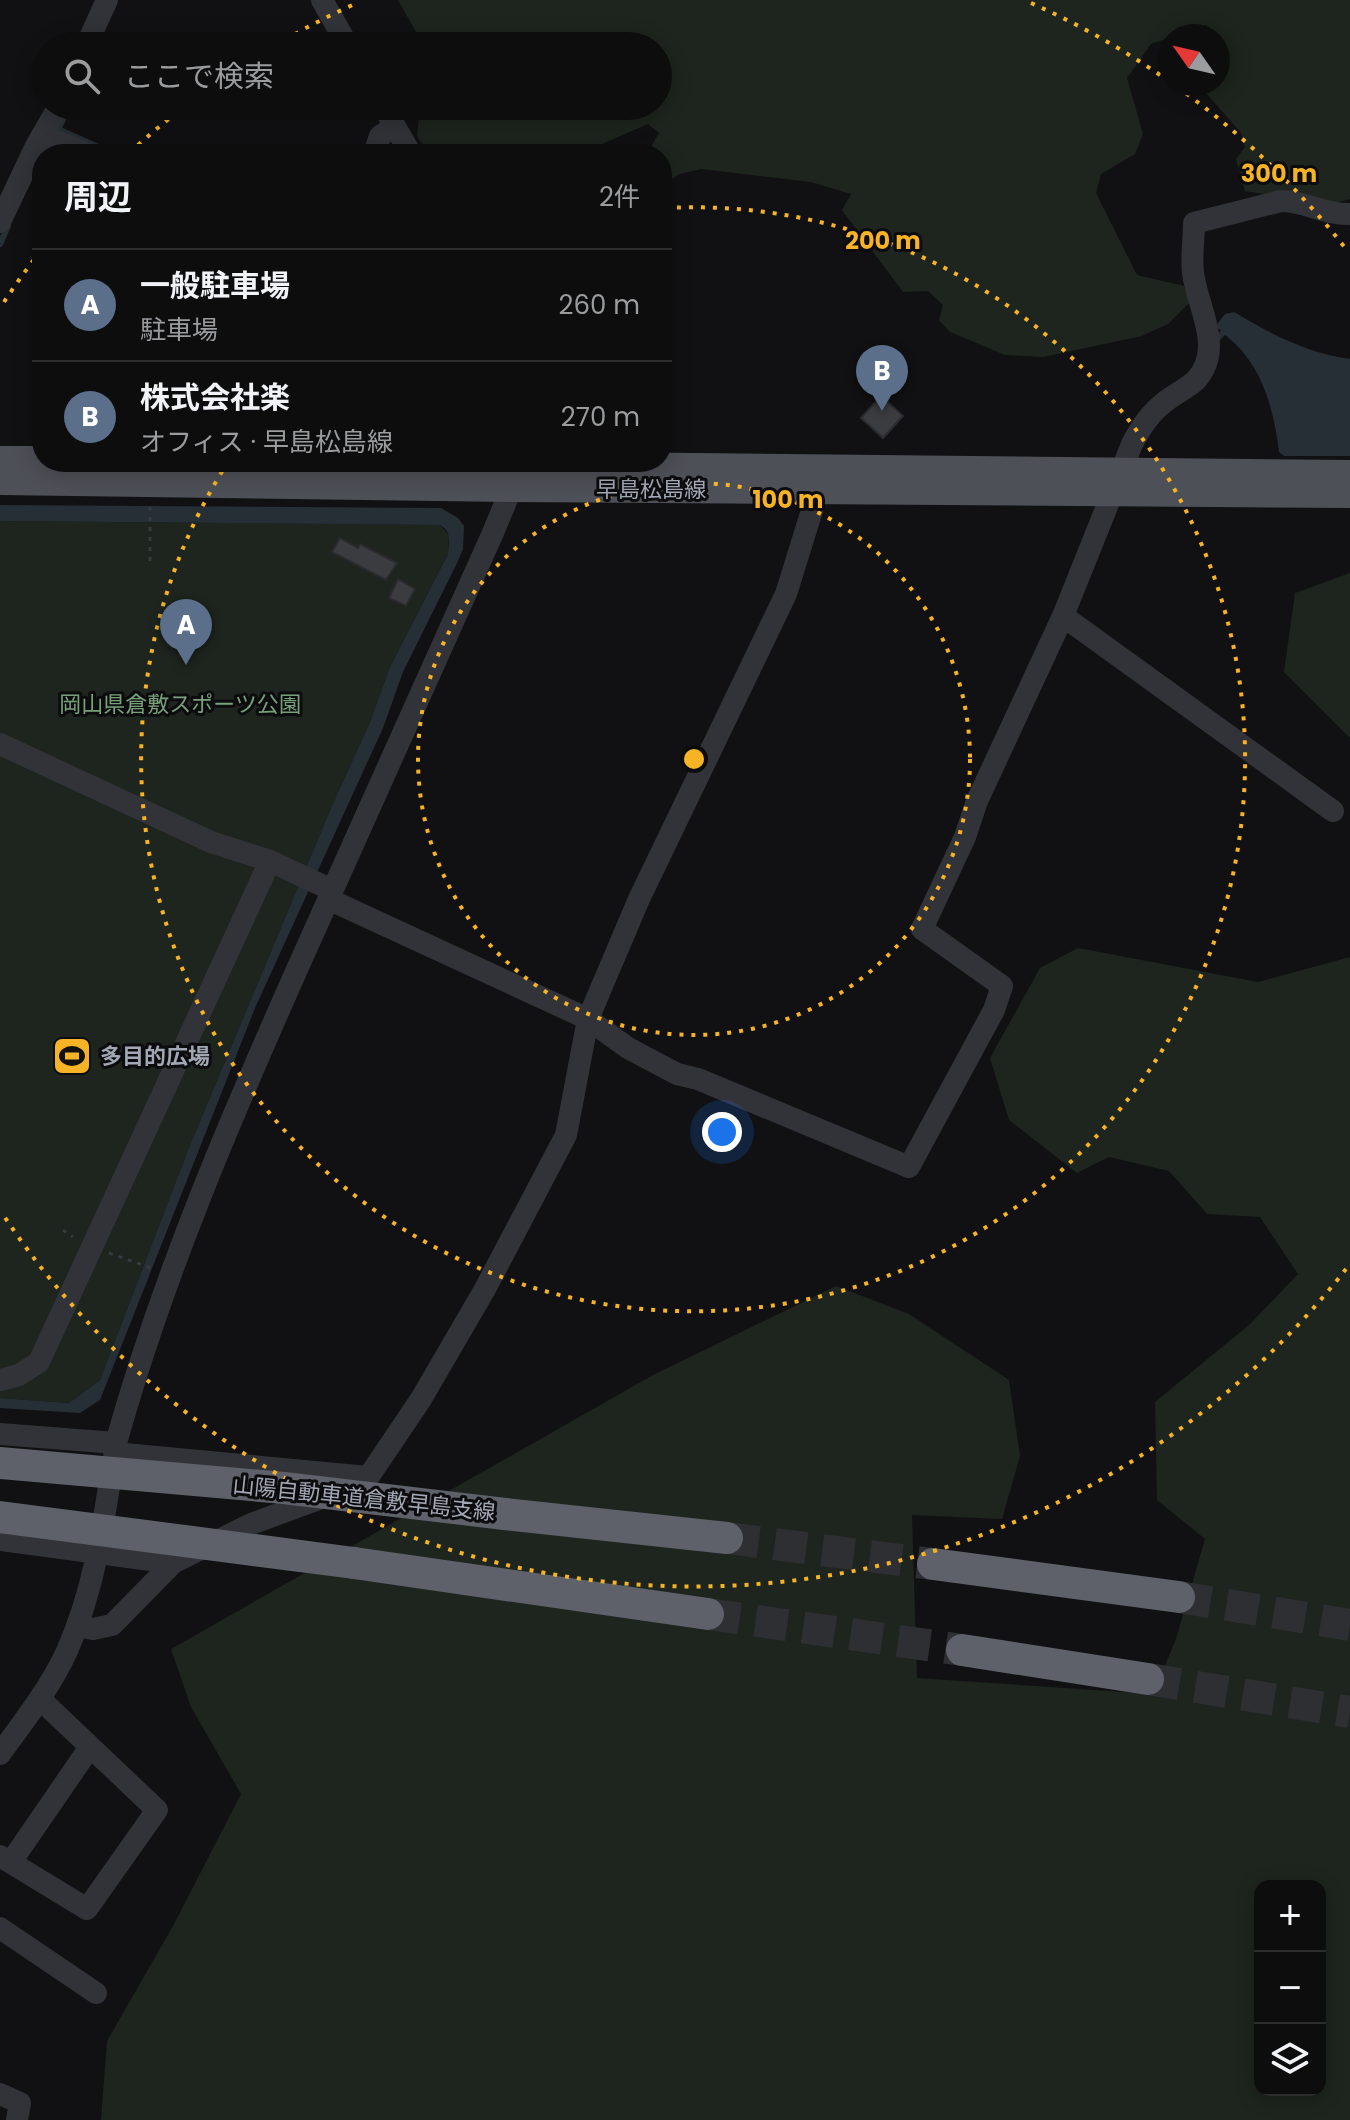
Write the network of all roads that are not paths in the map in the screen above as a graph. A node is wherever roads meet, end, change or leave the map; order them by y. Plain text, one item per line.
1 (107, 0) edge
2 (322, 0) edge
3 (92, 32) edge
4 (340, 32) edge
5 (53, 120) edge
6 (390, 120) edge
7 (394, 127) junction
8 (49, 138) junction
9 (46, 144) edge
10 (63, 144) edge
11 (377, 144) edge
12 (405, 144) edge
13 (32, 167) edge
14 (1350, 214) edge
15 (0, 222) edge
16 (0, 460) edge
17 (32, 460) edge
18 (518, 472) edge
19 (1350, 474) edge
20 (1119, 480) junction
21 (0, 481) edge
22 (818, 491) junction
23 (1350, 494) edge
24 (1063, 616) junction
25 (0, 744) edge
26 (1333, 811) dead end
27 (270, 861) junction
28 (319, 887) junction
29 (588, 1019) junction
30 (0, 1380) edge
31 (0, 1434) edge
32 (115, 1448) junction
33 (0, 1463) edge
34 (368, 1477) junction
35 (0, 1517) edge
36 (727, 1538) tunnel mouth
37 (0, 1540) edge
38 (99, 1553) junction
39 (173, 1563) junction
40 (933, 1564) tunnel mouth
41 (1179, 1597) tunnel mouth
42 (708, 1614) tunnel mouth
43 (77, 1626) junction
44 (962, 1650) tunnel mouth
45 (1148, 1679) tunnel mouth
46 (40, 1699) junction
47 (90, 1747) junction
48 (0, 1754) edge
49 (6, 1859) edge
50 (0, 1928) edge
51 (96, 1993) dead end
52 (0, 2094) edge
53 (17, 2120) edge

1 - 3 street
2 - 4 street
5 - 8 street
6 - 7 street
7 - 11 street
7 - 12 street
8 - 9 street
8 - 10 street
13 - 15 street
14 - 20 street
16 - 17 main road
18 - 20 main road, 早島松島線
18 - 21 main road, 早島松島線
18 - 22 main road, 早島松島線
18 - 28 street
19 - 20 main road, 早島松島線
20 - 22 main road, 早島松島線
20 - 23 main road, 早島松島線
20 - 24 street
22 - 29 street
24 - 26 street
24 - 29 street
25 - 27 street
27 - 28 street
27 - 30 street
28 - 29 street
28 - 32 street
29 - 34 street
31 - 32 street
32 - 34 street
32 - 38 street
33 - 36 highway, 山陽自動車道倉敷早島支線, bridge
34 - 39 street
35 - 42 highway, bridge
37 - 38 street
38 - 39 street
38 - 43 street
39 - 43 street
40 - 41 highway
43 - 46 street
44 - 45 highway
46 - 47 street
46 - 48 street
47 - 49 street
47 - 49 street
50 - 51 street
52 - 53 street

